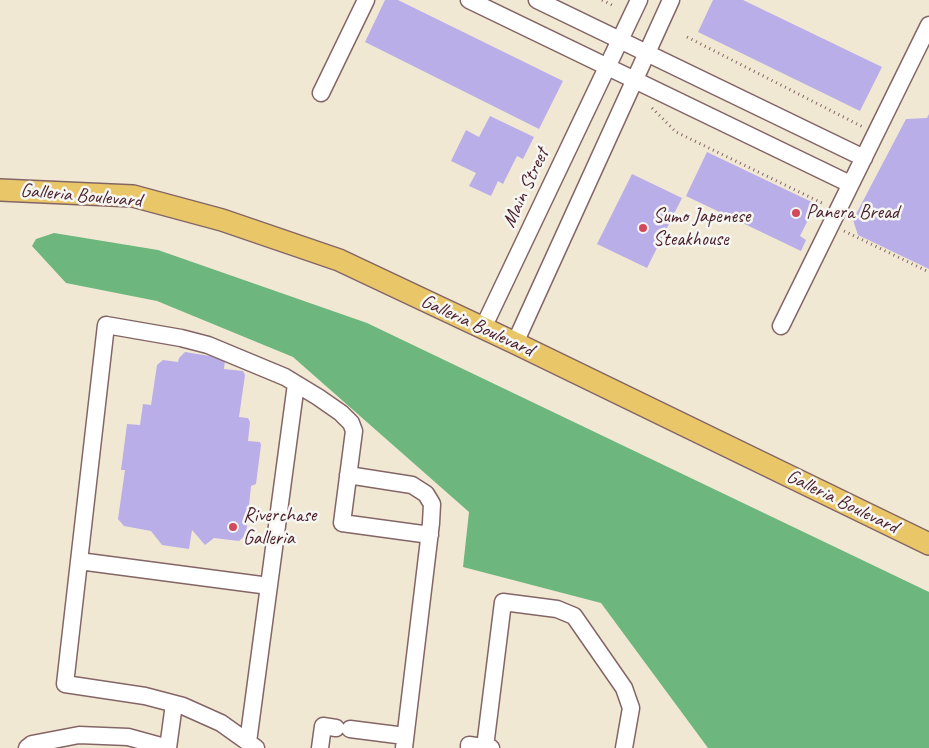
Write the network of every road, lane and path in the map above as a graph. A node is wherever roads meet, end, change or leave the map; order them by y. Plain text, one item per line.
1 (366, 0) edge
2 (469, 0) edge
3 (537, 0) edge
4 (602, 0) edge
5 (639, 0) edge
6 (671, 0) edge
7 (612, 5) dead end
8 (929, 24) edge
9 (687, 37) dead end
10 (620, 40) junction
11 (647, 53) junction
12 (607, 66) junction
13 (635, 80) junction
14 (321, 93) dead end
15 (654, 102) dead end
16 (864, 127) dead end
17 (864, 158) junction
18 (850, 184) junction
19 (0, 190) edge
20 (826, 205) dead end
21 (848, 224) dead end
22 (929, 272) edge
23 (781, 326) dead end
24 (483, 328) junction
25 (515, 343) junction
26 (296, 384) junction
27 (348, 475) junction
28 (430, 535) junction
29 (929, 544) edge
30 (79, 561) junction
31 (269, 586) junction
32 (174, 704) junction
33 (404, 742) edge
34 (252, 745) edge
35 (26, 748) edge
36 (168, 748) edge
37 (320, 748) edge
38 (481, 748) edge
39 (624, 748) edge

1 - 14 street
2 - 12 street
3 - 10 street
4 - 7 path
5 - 10 street, Main Street
6 - 11 street
8 - 17 street
9 - 16 path
10 - 11 street
10 - 12 street, Main Street
11 - 13 street
11 - 17 street
12 - 13 street
12 - 24 street, Main Street
13 - 18 street
13 - 25 street
15 - 20 path
17 - 18 street
18 - 23 street
19 - 24 main road, Galleria Boulevard
21 - 22 path
24 - 25 main road, Galleria Boulevard
25 - 29 main road, Galleria Boulevard
26 - 27 street
26 - 30 street
26 - 31 street
27 - 28 street
27 - 28 street
28 - 33 street
30 - 31 street
30 - 32 street
31 - 34 street
32 - 34 street
32 - 36 street
33 - 37 street
35 - 36 street
38 - 39 street

